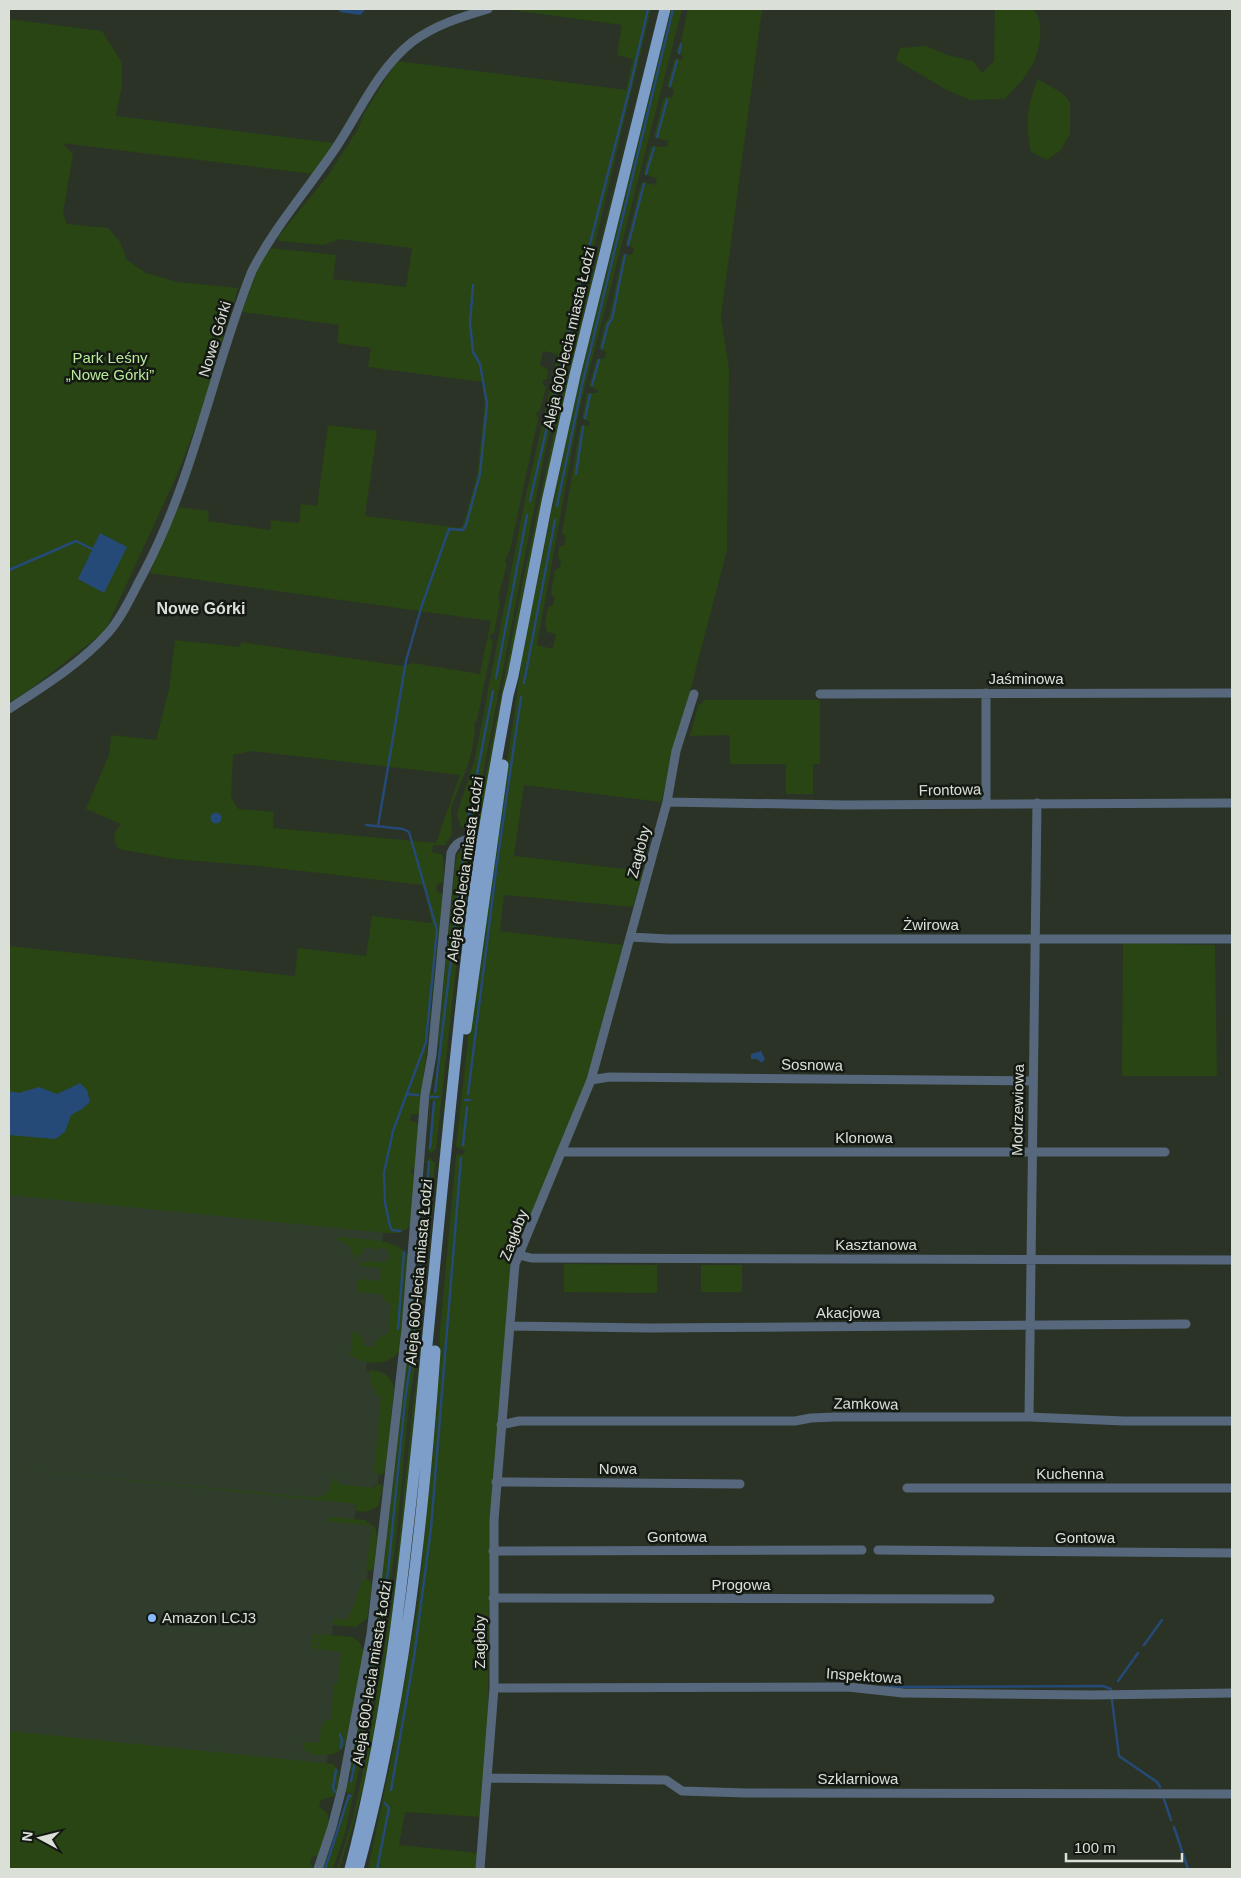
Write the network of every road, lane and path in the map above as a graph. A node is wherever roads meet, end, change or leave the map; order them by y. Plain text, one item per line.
1 (488, 9) edge
2 (665, 9) edge
3 (986, 693) junction
4 (1232, 693) edge
5 (694, 694) dead end
6 (820, 694) dead end
7 (9, 709) edge
8 (667, 802) junction
9 (986, 803) junction
10 (1036, 803) junction
11 (1232, 803) edge
12 (487, 841) junction
13 (630, 937) junction
14 (1034, 938) junction
15 (1232, 939) edge
16 (591, 1080) junction
17 (1032, 1081) junction
18 (1031, 1151) junction
19 (562, 1152) junction
20 (1165, 1152) dead end
21 (519, 1255) junction
22 (1030, 1259) junction
23 (1232, 1260) edge
24 (1186, 1324) dead end
25 (1030, 1325) junction
26 (510, 1326) junction
27 (1029, 1417) junction
28 (1232, 1421) edge
29 (501, 1425) junction
30 (496, 1482) junction
31 (740, 1484) dead end
32 (907, 1488) dead end
33 (1232, 1488) edge
34 (862, 1550) dead end
35 (878, 1550) dead end
36 (493, 1551) junction
37 (1232, 1553) edge
38 (493, 1598) junction
39 (990, 1599) dead end
40 (494, 1688) junction
41 (1232, 1693) edge
42 (488, 1778) junction
43 (1232, 1794) edge
44 (366, 1821) junction
45 (318, 1869) edge
46 (344, 1869) edge
47 (350, 1869) edge
48 (358, 1869) edge
49 (365, 1869) edge
50 (480, 1869) edge

1 - 7 street, Nowe Górki
2 - 12 main road, Aleja 600-lecia miasta Łodzi
3 - 4 street, Jaśminowa
3 - 6 street, Jaśminowa
3 - 9 street
5 - 8 street, Zagłoby
8 - 9 street, Frontowa
8 - 13 street, Zagłoby
9 - 10 street, Frontowa
10 - 11 street, Frontowa
10 - 14 street, Modrzewiowa
12 - 44 main road, Aleja 600-lecia miasta Łodzi
12 - 45 street
13 - 14 street, Żwirowa
13 - 16 street, Zagłoby
14 - 15 street, Żwirowa
14 - 17 street, Modrzewiowa
16 - 17 street, Sosnowa
16 - 19 street, Zagłoby
17 - 18 street, Modrzewiowa
18 - 19 street, Klonowa
18 - 20 street, Klonowa
18 - 22 street, Modrzewiowa
19 - 21 street, Zagłoby
21 - 22 street, Kasztanowa
21 - 26 street, Zagłoby
22 - 23 street, Kasztanowa
22 - 25 street, Modrzewiowa
24 - 25 street, Akacjowa
25 - 26 street, Akacjowa
25 - 27 street, Modrzewiowa
26 - 29 street, Zagłoby
27 - 28 street, Zamkowa
27 - 29 street, Zamkowa
29 - 30 street, Zagłoby
30 - 31 street, Nowa
30 - 36 street, Zagłoby
32 - 33 street, Kuchenna
34 - 36 street, Gontowa
35 - 37 street, Gontowa
36 - 38 street, Zagłoby
38 - 39 street, Progowa
38 - 40 street, Zagłoby
40 - 41 street, Inspektowa
40 - 42 street, Zagłoby
42 - 43 street, Szklarniowa
42 - 50 street, Zagłoby
44 - 46 main road
44 - 47 main road, Aleja 600-lecia miasta Łodzi
44 - 48 main road, Aleja 600-lecia miasta Łodzi
44 - 49 main road

